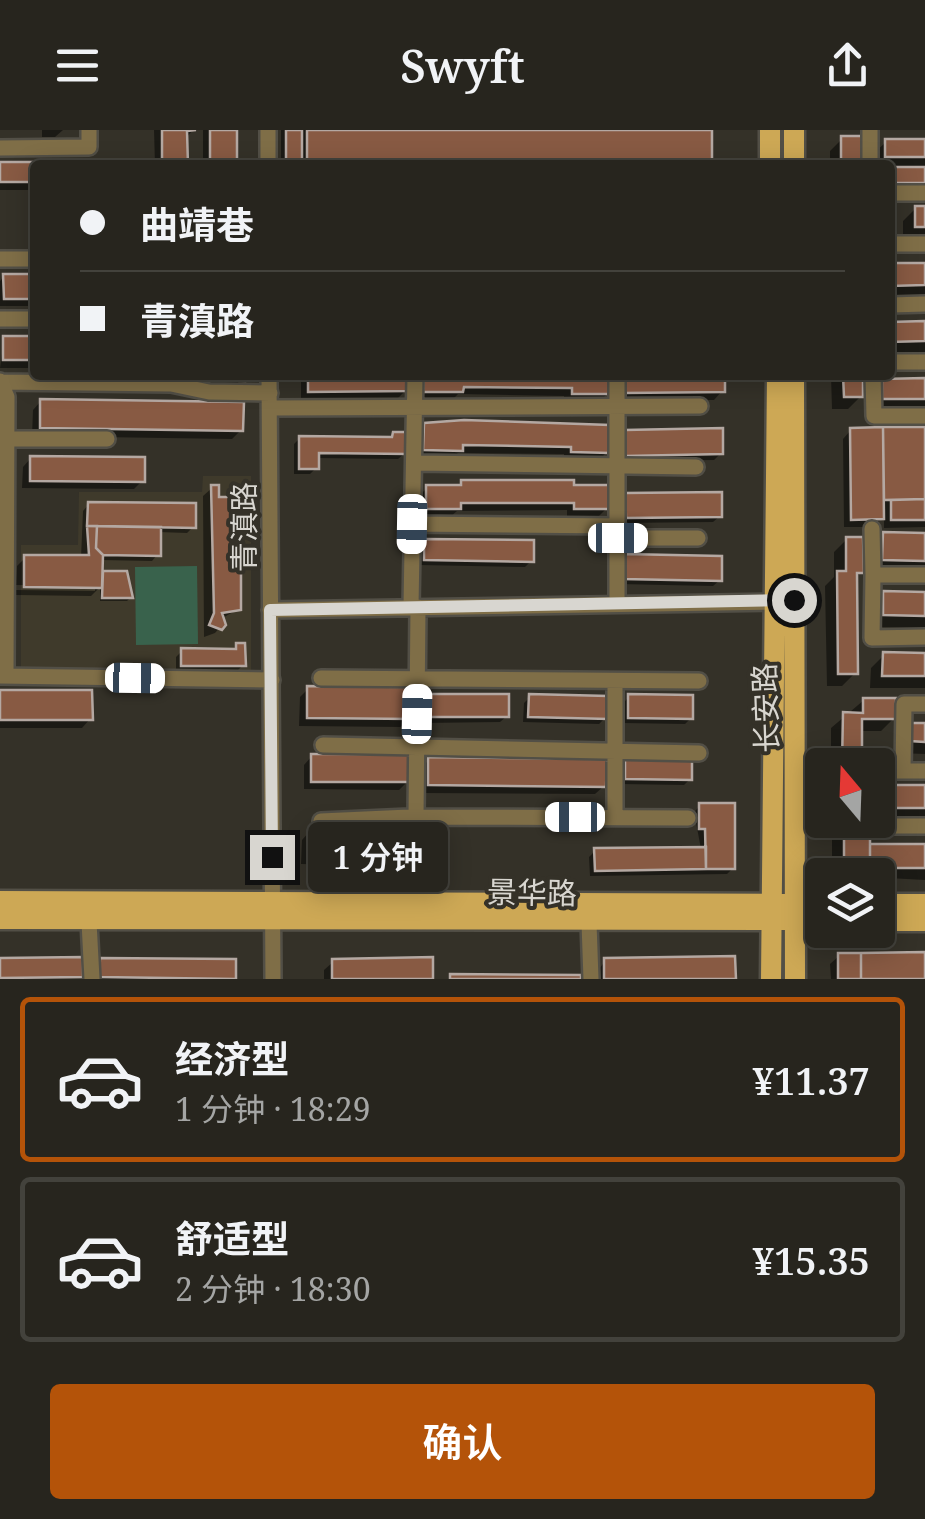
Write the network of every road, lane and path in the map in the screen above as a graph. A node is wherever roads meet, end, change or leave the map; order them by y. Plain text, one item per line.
1 (89, 130) edge
2 (268, 130) edge
3 (770, 130) edge
4 (794, 130) edge
5 (870, 130) edge
6 (0, 148) edge
7 (268, 160) edge
8 (770, 160) edge
9 (794, 160) edge
10 (870, 160) edge
11 (895, 193) edge
12 (925, 193) edge
13 (895, 244) edge
14 (925, 244) edge
15 (30, 259) edge
16 (0, 260) edge
17 (925, 304) edge
18 (895, 305) edge
19 (0, 319) edge
20 (30, 319) edge
21 (895, 362) edge
22 (925, 362) edge
23 (83, 380) edge
24 (131, 380) edge
25 (270, 380) edge
26 (415, 380) edge
27 (617, 380) edge
28 (777, 380) edge
29 (794, 380) edge
30 (873, 380) edge
31 (0, 382) edge
32 (270, 401) junction
33 (617, 406) junction
34 (700, 406) dead end
35 (415, 407) junction
36 (925, 416) edge
37 (7, 439) junction
38 (107, 439) dead end
39 (415, 463) junction
40 (618, 466) junction
41 (696, 467) dead end
42 (412, 524) junction
43 (872, 529) dead end
44 (618, 532) junction
45 (698, 538) dead end
46 (873, 575) junction
47 (925, 575) edge
48 (785, 601) junction
49 (617, 602) junction
50 (414, 607) junction
51 (270, 610) junction
52 (925, 637) edge
53 (3, 676) edge
54 (320, 678) dead end
55 (272, 680) junction
56 (417, 680) junction
57 (615, 681) junction
58 (699, 681) dead end
59 (925, 704) edge
60 (323, 745) dead end
61 (416, 748) junction
62 (615, 751) junction
63 (699, 752) dead end
64 (903, 771) junction
65 (925, 771) edge
66 (412, 817) junction
67 (615, 817) junction
68 (688, 818) dead end
69 (322, 821) dead end
70 (925, 826) edge
71 (0, 902) edge
72 (895, 904) edge
73 (925, 904) edge
74 (805, 909) edge
75 (272, 912) junction
76 (411, 912) junction
77 (772, 912) junction
78 (796, 912) junction
79 (805, 915) edge
80 (0, 920) edge
81 (895, 920) edge
82 (925, 921) edge
83 (89, 922) junction
84 (589, 923) junction
85 (92, 979) edge
86 (272, 979) edge
87 (591, 979) edge
88 (771, 979) edge
89 (795, 979) edge

1 - 6 street
2 - 7 street
3 - 8 main road
4 - 9 main road
5 - 10 street
11 - 12 street
13 - 14 street
15 - 16 street
17 - 18 street
19 - 20 street
21 - 22 street
23 - 31 street
24 - 32 street
25 - 32 street, 青滇路
26 - 35 street
27 - 33 street
28 - 48 main road, 长安路
29 - 48 main road, 长安路
30 - 36 street
31 - 37 street
32 - 35 street
32 - 51 street, 青滇路
33 - 34 street
33 - 35 street
33 - 40 street
35 - 39 street
37 - 38 street
37 - 53 street
39 - 40 street
39 - 42 street
40 - 41 street
40 - 44 street
42 - 44 street
42 - 50 street
43 - 46 street
44 - 45 street
44 - 49 street
46 - 47 street
46 - 52 street
48 - 49 street
48 - 77 main road, 长安路
48 - 78 main road, 长安路
49 - 50 street
50 - 51 street
50 - 56 street
51 - 55 street, 青滇路
53 - 55 street
54 - 56 street
55 - 75 street, 青滇路
56 - 57 street
56 - 61 street
57 - 58 street
57 - 62 street
59 - 64 street
60 - 61 street
61 - 62 street
61 - 66 street
62 - 63 street
62 - 67 street
64 - 65 street
64 - 70 street
66 - 67 street
66 - 69 street
66 - 76 street
67 - 68 street
71 - 75 main road, 景华路
72 - 73 main road
74 - 78 main road, 景华路
75 - 76 main road, 景华路
75 - 83 main road, 景华路
75 - 86 street, 青滇路
76 - 77 main road, 景华路
76 - 84 main road, 景华路
77 - 78 main road, 景华路
77 - 84 main road, 景华路
77 - 88 main road, 长安路
78 - 79 main road, 景华路
78 - 89 main road, 长安路
80 - 83 main road, 景华路
81 - 82 main road
83 - 85 street
84 - 87 street

